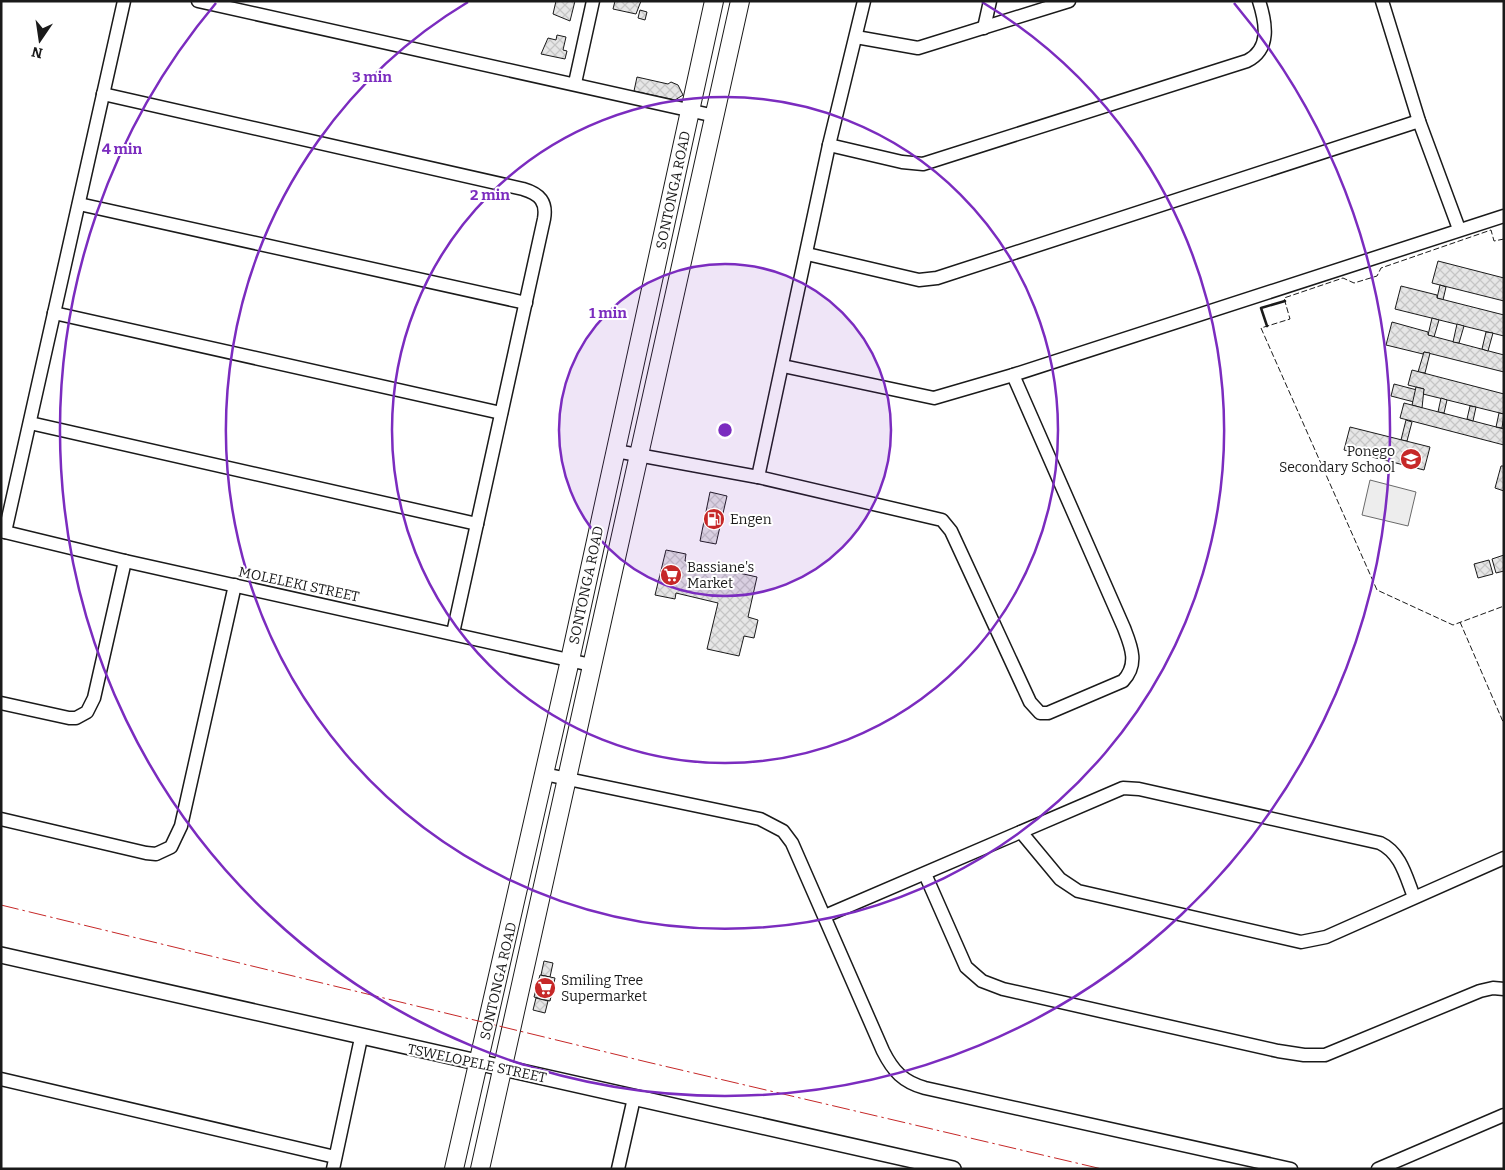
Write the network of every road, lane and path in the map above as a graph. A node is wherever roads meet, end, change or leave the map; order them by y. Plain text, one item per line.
1 (124, 1) edge
2 (198, 1) edge
3 (593, 1) edge
4 (714, 1) edge
5 (740, 1) edge
6 (864, 1) edge
7 (990, 1) edge
8 (1069, 1) edge
9 (1259, 1) edge
10 (1382, 1) edge
11 (984, 28) junction
12 (856, 37) junction
13 (575, 83) junction
14 (103, 94) junction
15 (690, 111) junction
16 (715, 116) junction
17 (1420, 121) junction
18 (830, 145) junction
19 (79, 204) junction
20 (1504, 216) edge
21 (1459, 229) junction
22 (807, 254) junction
23 (526, 304) junction
24 (54, 313) junction
25 (783, 366) junction
26 (1013, 375) junction
27 (501, 413) junction
28 (30, 424) junction
29 (616, 451) junction
30 (639, 456) junction
31 (758, 477) junction
32 (476, 524) junction
33 (3, 532) edge
34 (125, 561) junction
35 (234, 585) junction
36 (454, 633) junction
37 (570, 660) junction
38 (591, 665) junction
39 (1, 703) edge
40 (544, 774) junction
41 (567, 779) junction
42 (1, 819) edge
43 (1021, 832) junction
44 (1504, 858) edge
45 (925, 874) junction
46 (1414, 897) junction
47 (825, 916) junction
48 (1, 955) edge
49 (1504, 988) edge
50 (361, 1038) junction
51 (479, 1063) junction
52 (502, 1068) junction
53 (1, 1079) edge
54 (634, 1098) junction
55 (1504, 1115) edge
56 (334, 1163) edge
57 (454, 1169) edge
58 (480, 1169) edge
59 (618, 1169) edge
60 (953, 1169) edge
61 (1291, 1169) edge
62 (1378, 1169) edge

1 - 14 street
2 - 13 street
3 - 13 street
4 - 15 main road, SONTONGA ROAD
5 - 16 main road, SONTONGA ROAD
6 - 12 street
7 - 11 street
8 - 11 street
9 - 18 street
10 - 17 street
11 - 12 street
12 - 18 street
13 - 15 street
14 - 19 street
14 - 23 street
15 - 16 street
15 - 29 main road, SONTONGA ROAD
16 - 30 main road, SONTONGA ROAD
17 - 21 street
17 - 22 street
18 - 22 street
19 - 23 street
19 - 24 street
20 - 21 street
21 - 26 street
22 - 25 street
23 - 27 street
24 - 27 street
24 - 28 street
25 - 26 street
25 - 31 street
26 - 31 street
27 - 32 street
28 - 32 street
28 - 33 street
29 - 30 street
29 - 37 main road, SONTONGA ROAD
30 - 31 street
30 - 38 main road, SONTONGA ROAD
32 - 36 street
33 - 34 street, MOLELEKI STREET
34 - 35 street, MOLELEKI STREET
34 - 39 street
35 - 36 street, MOLELEKI STREET
35 - 42 street
36 - 37 street, MOLELEKI STREET
37 - 38 street, MOLELEKI STREET
37 - 40 main road, SONTONGA ROAD
38 - 41 main road, SONTONGA ROAD
40 - 41 street
40 - 51 main road, SONTONGA ROAD
41 - 47 street
41 - 52 main road, SONTONGA ROAD
43 - 45 street
43 - 46 street
43 - 46 street
44 - 46 street
45 - 47 street
45 - 49 street
47 - 61 street
48 - 50 street, TSWELOPELE STREET
50 - 51 street, TSWELOPELE STREET
50 - 56 street
51 - 52 street, TSWELOPELE STREET
51 - 57 main road, SONTONGA ROAD
52 - 54 street, TSWELOPELE STREET
52 - 58 main road, SONTONGA ROAD
53 - 56 street
54 - 59 street
54 - 60 street, TSWELOPELE STREET
55 - 62 street

